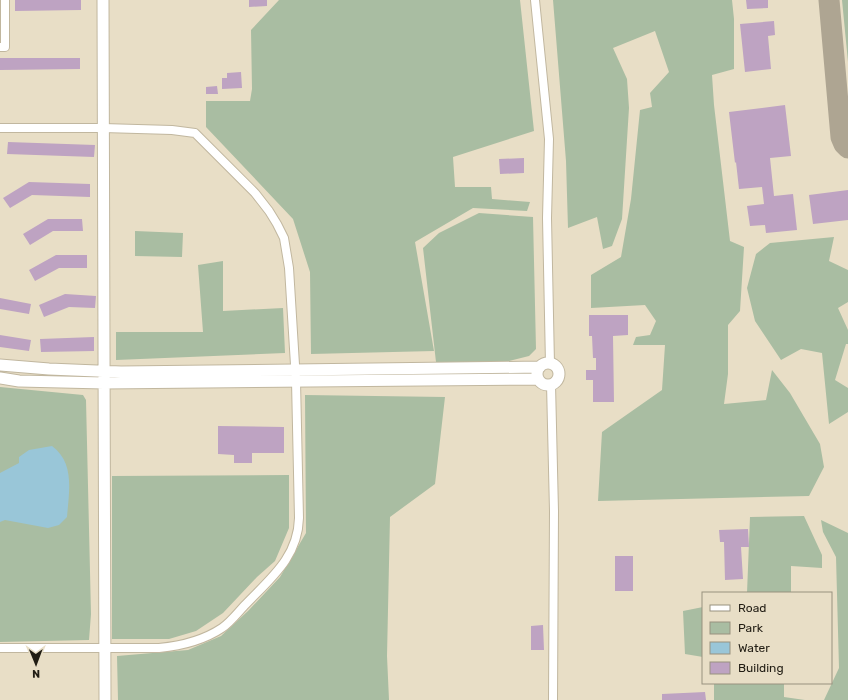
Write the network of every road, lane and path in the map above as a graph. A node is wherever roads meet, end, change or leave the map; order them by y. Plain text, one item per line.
1 (5, 0) edge
2 (103, 0) edge
3 (535, 0) edge
4 (0, 47) edge
5 (0, 128) edge
6 (103, 128) junction
7 (0, 365) edge
8 (545, 365) junction
9 (296, 375) junction
10 (104, 377) junction
11 (0, 378) edge
12 (538, 379) junction
13 (551, 384) junction
14 (0, 648) edge
15 (105, 648) junction
16 (105, 700) edge
17 (553, 700) edge

1 - 4 street
2 - 6 street
3 - 8 street
5 - 6 street
6 - 9 street
6 - 10 street
7 - 10 street
8 - 9 street
8 - 12 street
8 - 13 street
9 - 10 street
9 - 12 street
9 - 15 street
10 - 11 street
10 - 15 street
12 - 13 street
13 - 17 street
14 - 15 street
15 - 16 street

